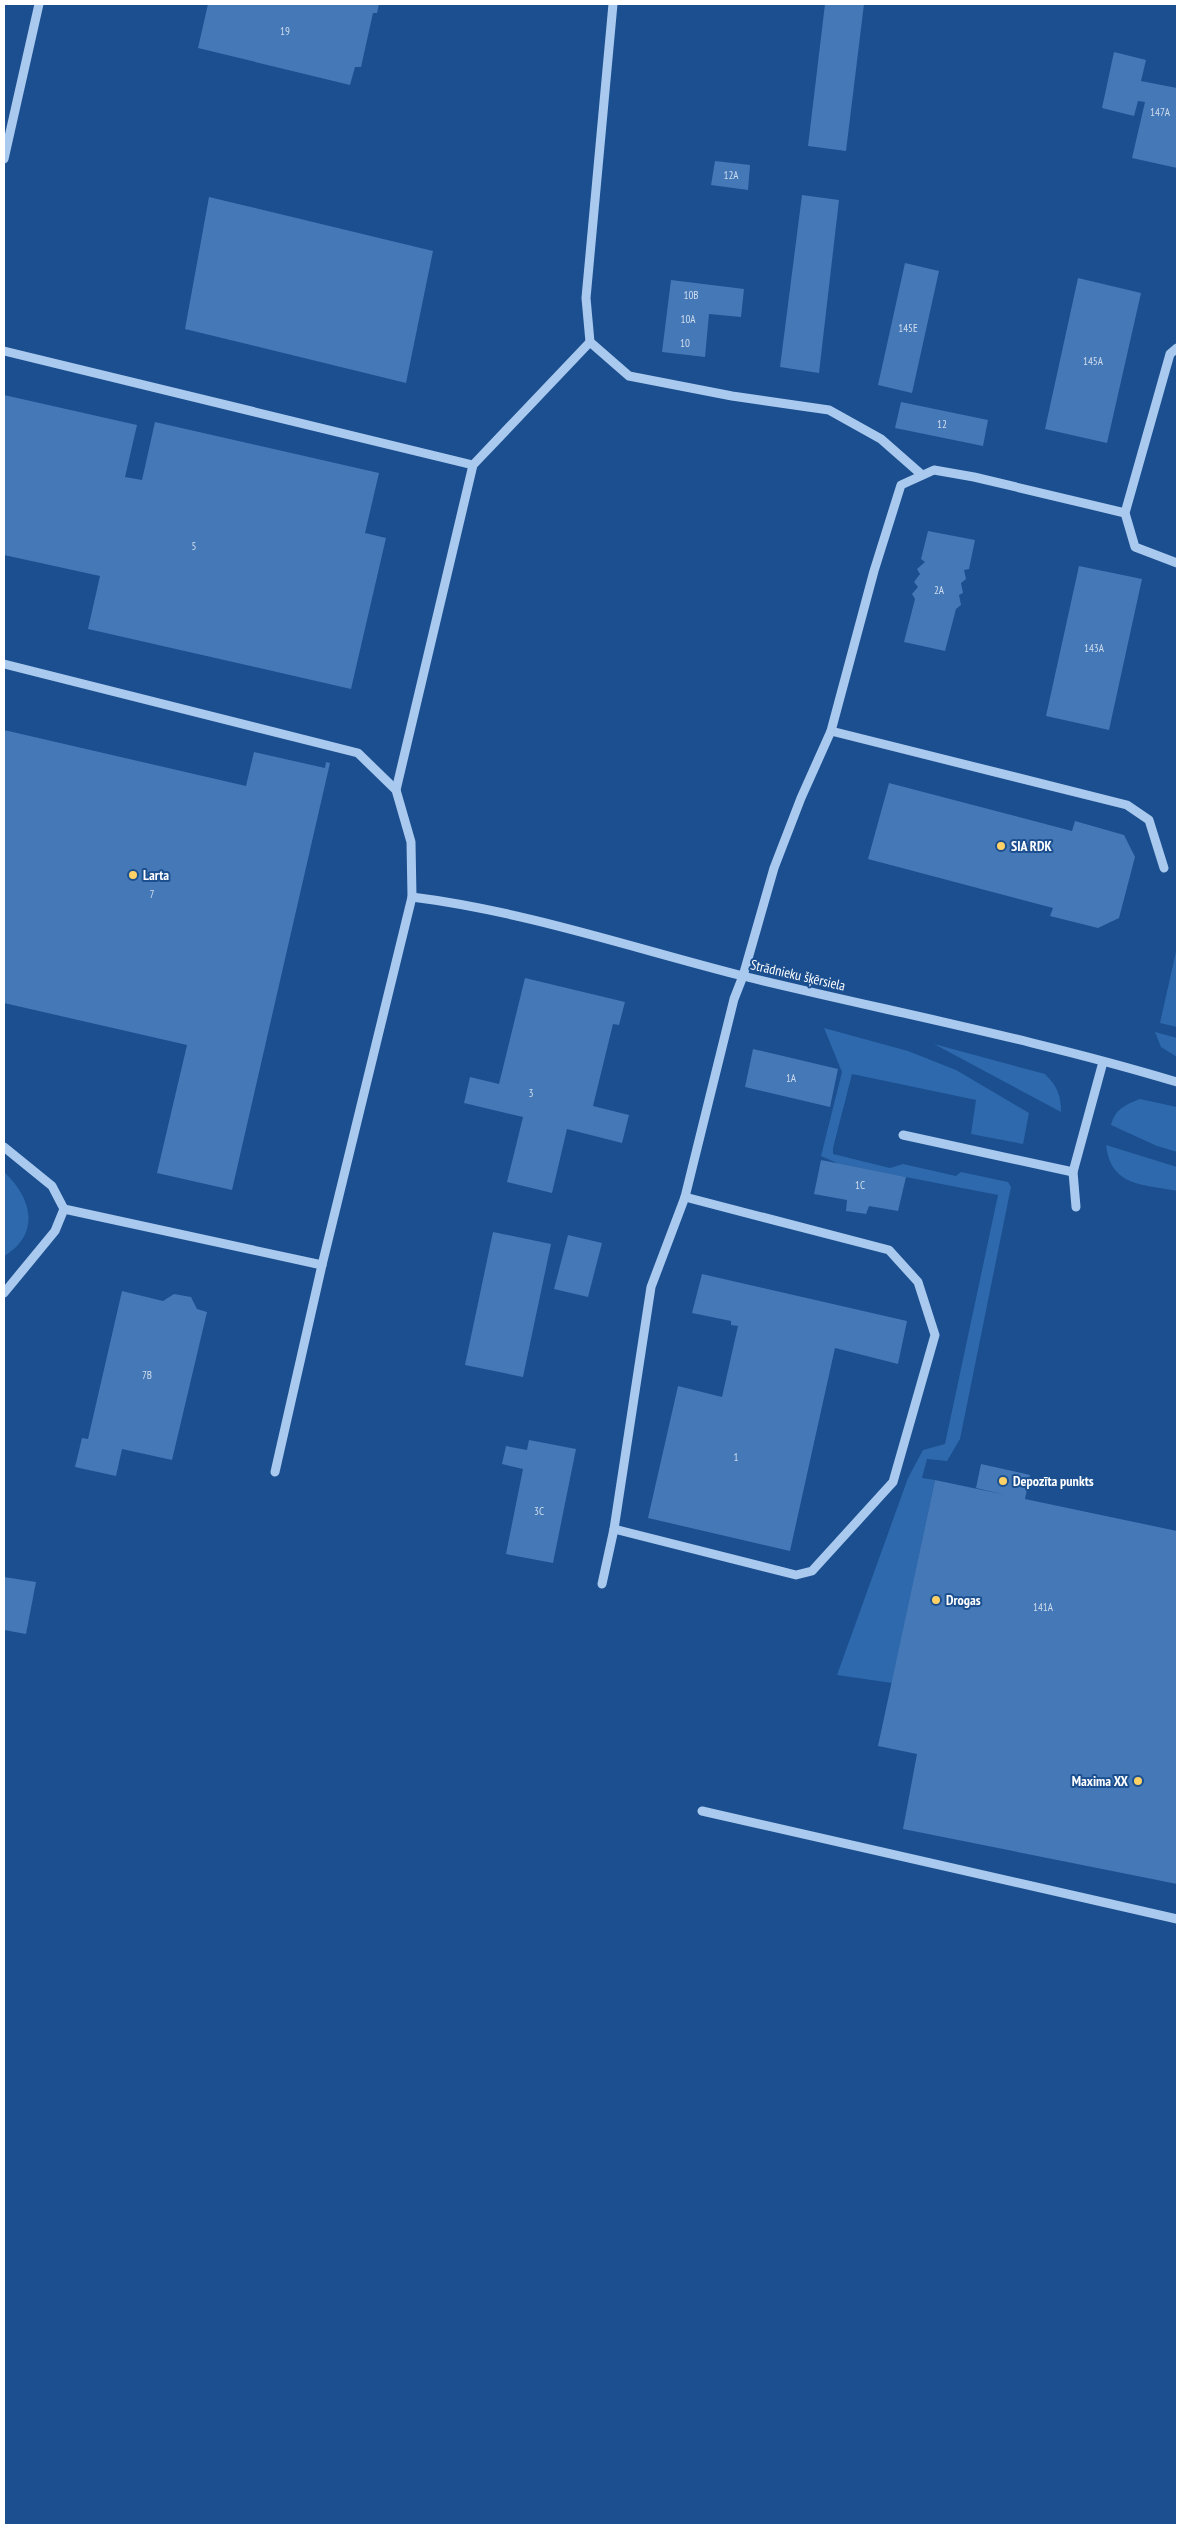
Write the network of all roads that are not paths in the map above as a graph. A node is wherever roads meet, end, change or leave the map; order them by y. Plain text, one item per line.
1 (39, 4) edge
2 (614, 4) edge
3 (4, 159) edge
4 (590, 342) junction
5 (1177, 348) edge
6 (4, 350) edge
7 (473, 465) junction
8 (922, 476) junction
9 (1125, 513) junction
10 (1177, 563) edge
11 (4, 664) edge
12 (831, 731) junction
13 (396, 790) junction
14 (1164, 868) dead end
15 (412, 897) junction
16 (743, 976) junction
17 (1103, 1062) junction
18 (1177, 1082) edge
19 (903, 1135) dead end
20 (4, 1147) edge
21 (1073, 1172) junction
22 (684, 1197) junction
23 (1076, 1207) dead end
24 (64, 1209) junction
25 (322, 1264) junction
26 (4, 1292) edge
27 (276, 1472) dead end
28 (614, 1529) junction
29 (602, 1584) dead end
30 (702, 1811) dead end
31 (1177, 1919) edge

1 - 3 street
2 - 4 street
4 - 7 street
4 - 8 street
5 - 9 street
6 - 7 street
7 - 13 street
8 - 9 street
8 - 12 street
9 - 10 street
11 - 13 street
12 - 14 street
12 - 16 street
13 - 15 street
15 - 16 street, Strādnieku šķērsiela
15 - 25 street
16 - 17 street, Strādnieku šķērsiela
16 - 22 street
17 - 18 street, Strādnieku šķērsiela
17 - 21 street
19 - 21 street
20 - 24 street
21 - 23 street
22 - 28 street
22 - 28 street
24 - 25 street
24 - 26 street
25 - 27 street
28 - 29 street
30 - 31 street

